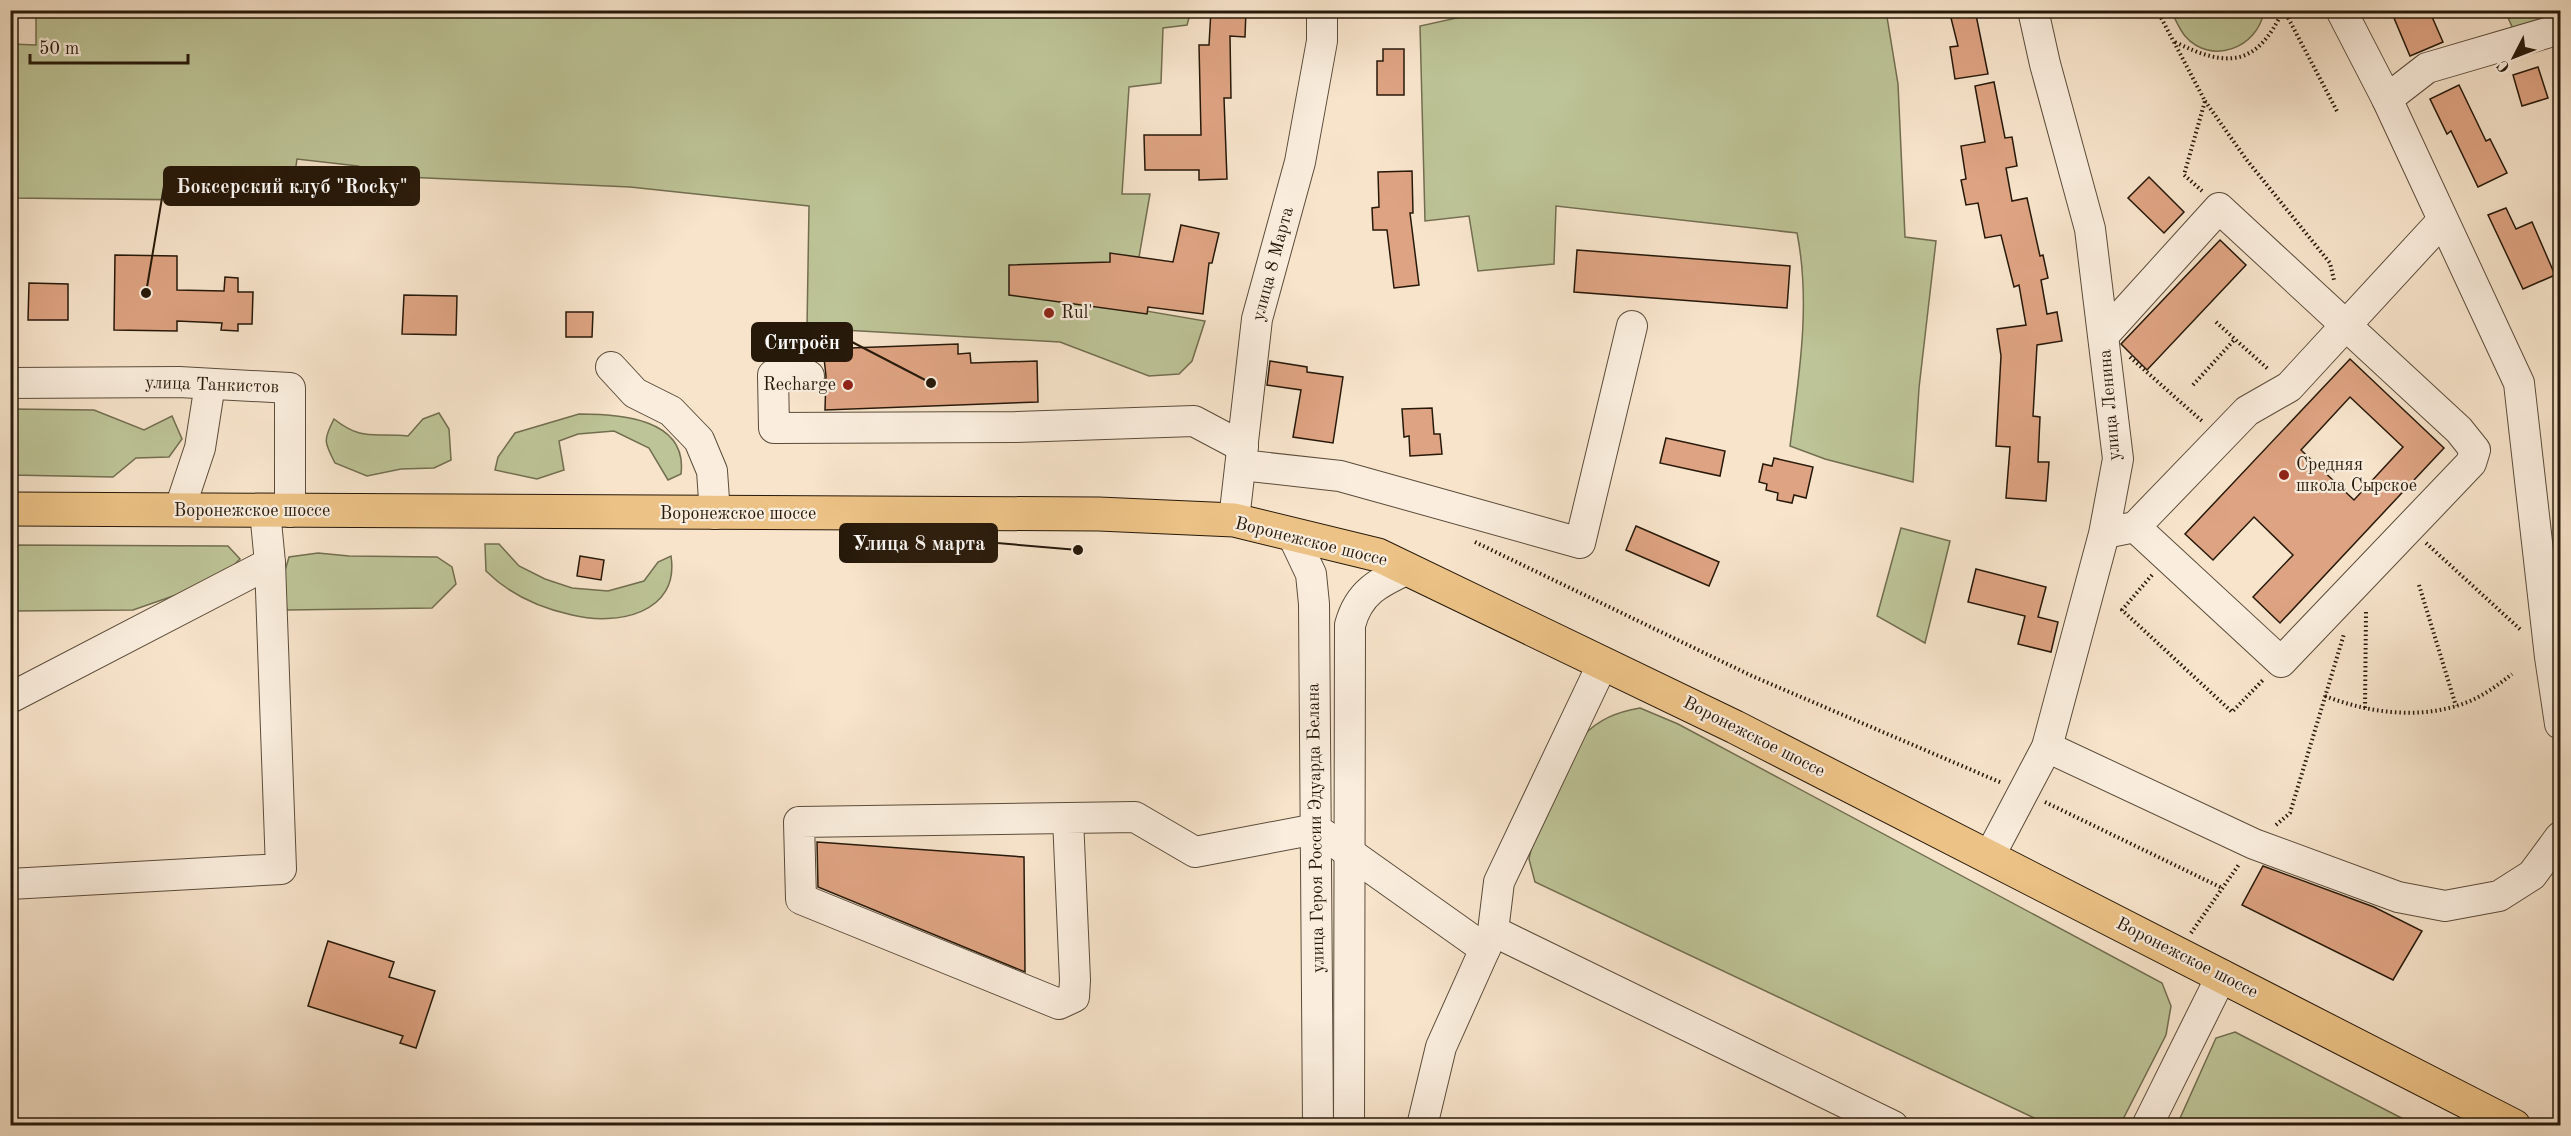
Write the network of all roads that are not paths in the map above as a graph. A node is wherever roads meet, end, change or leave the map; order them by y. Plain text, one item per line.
1 (1322, 10) edge
2 (1337, 10) edge
3 (2033, 10) edge
4 (2342, 10) edge
5 (2560, 29) edge
6 (1322, 41) junction
7 (2387, 99) junction
8 (2442, 221) junction
9 (2347, 324) junction
10 (1632, 326) dead end
11 (2104, 339) junction
12 (611, 367) dead end
13 (809, 376) dead end
14 (10, 383) edge
15 (210, 384) junction
16 (1242, 456) junction
17 (10, 509) edge
18 (179, 511) junction
19 (278, 512) junction
20 (715, 513) junction
21 (1234, 520) junction
22 (2135, 527) junction
23 (1292, 534) junction
24 (2104, 534) junction
25 (270, 563) junction
26 (1408, 569) junction
27 (1603, 663) junction
28 (10, 698) edge
29 (2560, 724) edge
30 (2047, 747) junction
31 (1068, 818) junction
32 (1316, 829) junction
33 (2560, 837) edge
34 (1350, 855) junction
35 (1989, 857) junction
36 (10, 884) edge
37 (1489, 940) junction
38 (2222, 975) junction
39 (1318, 1125) edge
40 (1349, 1125) edge
41 (1422, 1125) edge
42 (1893, 1125) edge
43 (2147, 1125) edge
44 (2514, 1125) edge

1 - 6 street, улица 8 Марта
2 - 6 street
3 - 11 street, улица Ленина
4 - 7 street
5 - 7 street
6 - 16 street, улица 8 Марта
7 - 8 street
8 - 9 street
8 - 29 street
9 - 11 street
9 - 22 street
9 - 22 street
10 - 16 street
11 - 24 street, улица Ленина
12 - 20 street
13 - 16 street
14 - 15 street, улица Танкистов
15 - 18 street
15 - 19 street, улица Танкистов
16 - 21 street, улица 8 Марта
17 - 18 main road, Воронежское шоссе
18 - 19 main road, Воронежское шоссе
19 - 20 main road, Воронежское шоссе
19 - 25 street
20 - 21 main road, Воронежское шоссе
21 - 23 main road, Воронежское шоссе
22 - 24 street
23 - 26 main road, Воронежское шоссе
23 - 32 street, улица Героя России Эдуарда Белана
24 - 30 street, улица Ленина
25 - 28 street
25 - 36 street
26 - 27 main road, Воронежское шоссе
26 - 34 street, улица Героя России Эдуарда Белана
27 - 35 main road, Воронежское шоссе
27 - 37 street
30 - 33 street
30 - 35 street, улица Ленина
31 - 31 street
31 - 32 street
32 - 34 street
32 - 39 street, улица Героя России Эдуарда Белана
34 - 37 street
34 - 40 street, улица Героя России Эдуарда Белана
35 - 38 main road, Воронежское шоссе
37 - 41 street
37 - 42 street
38 - 43 street
38 - 44 main road, Воронежское шоссе

